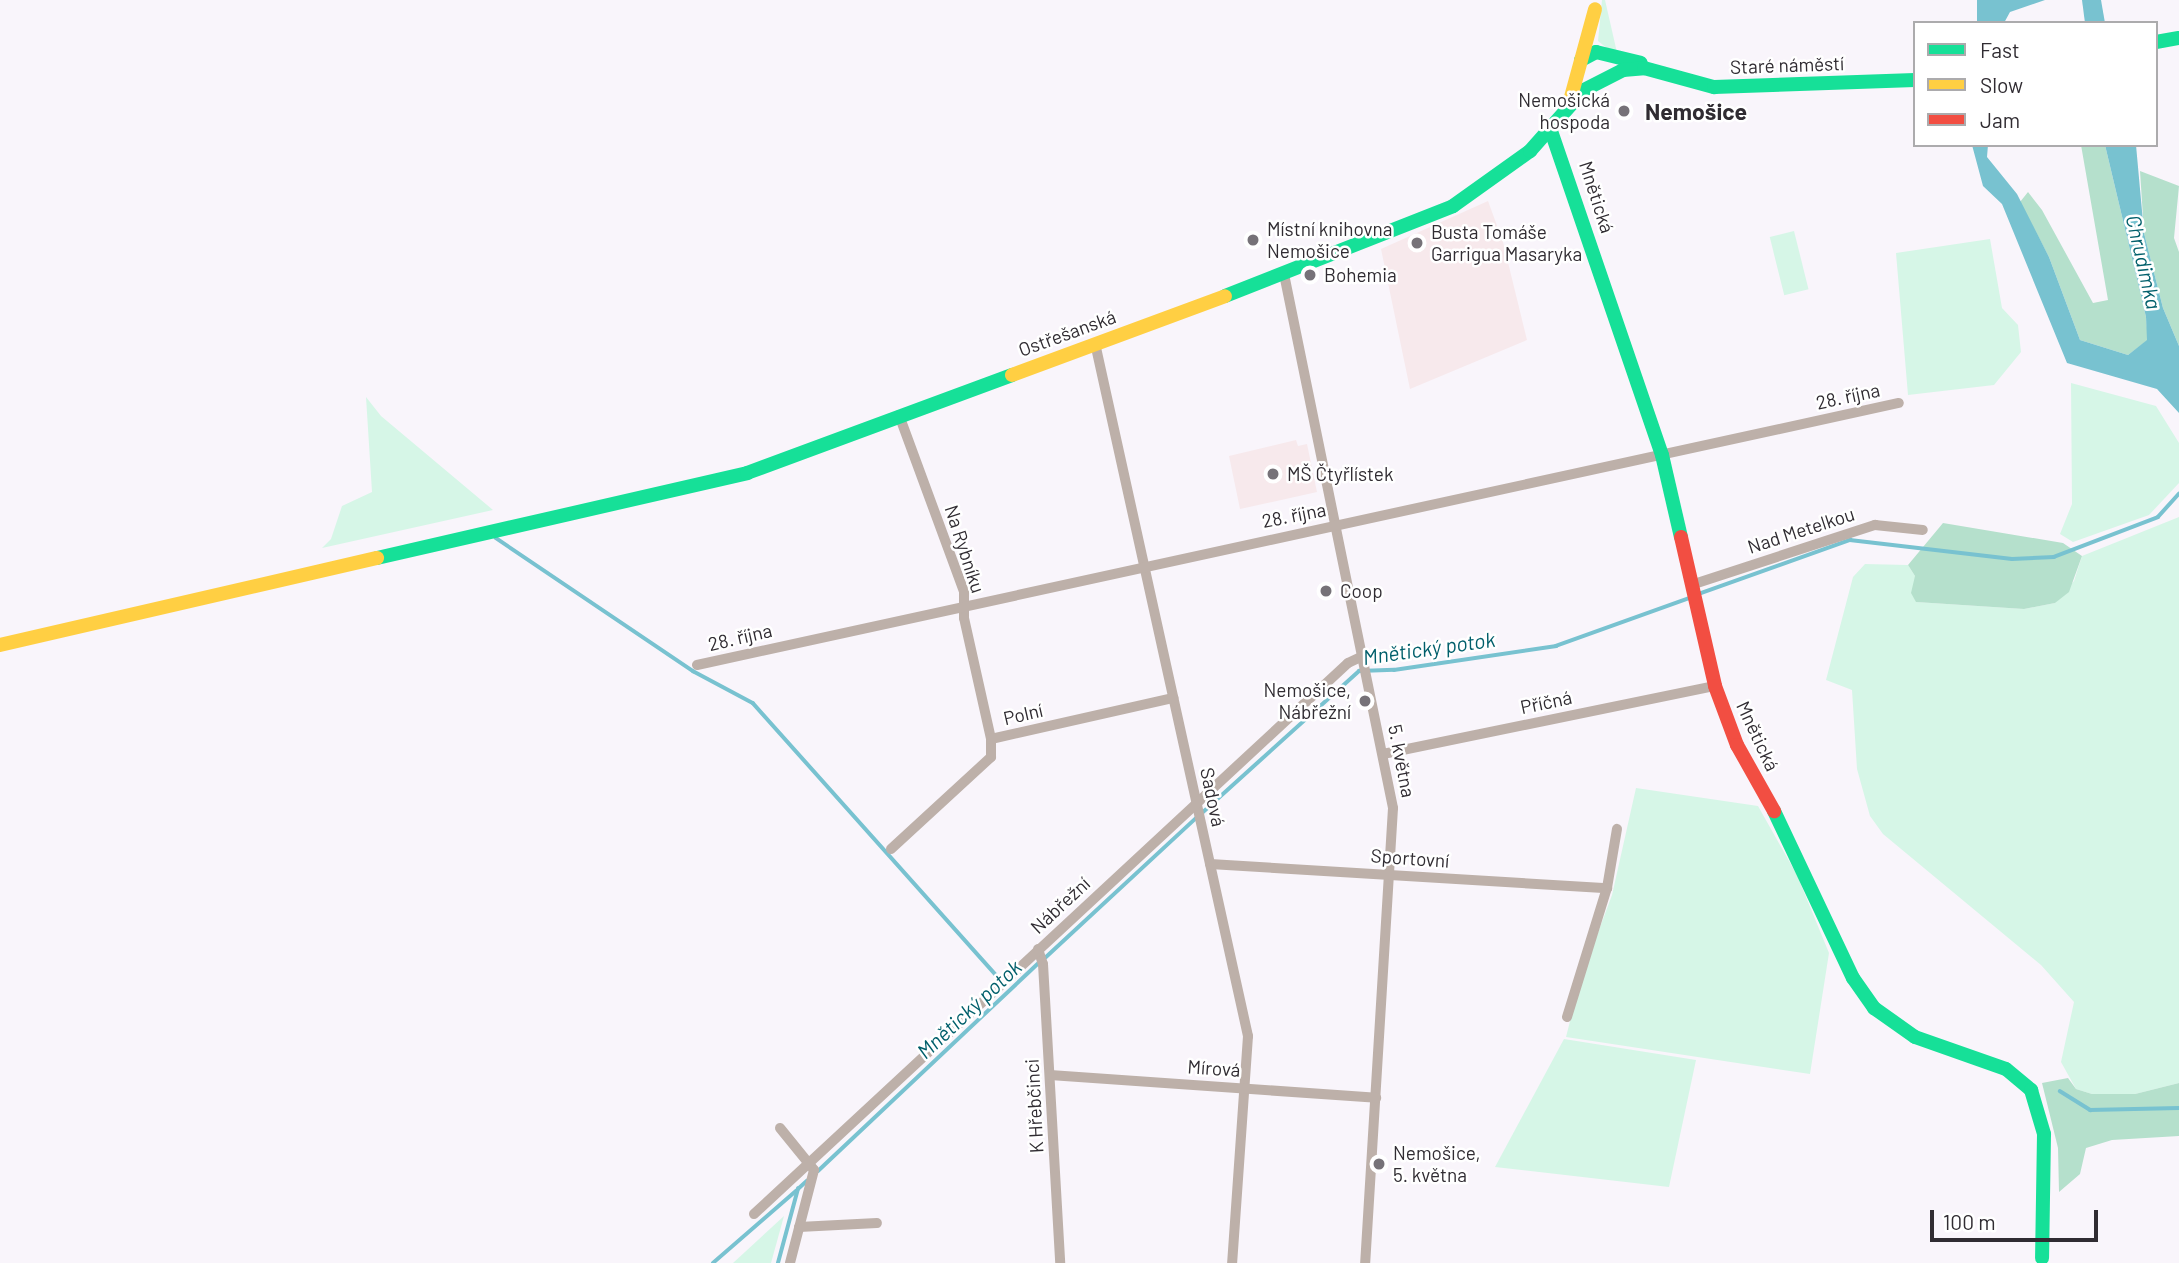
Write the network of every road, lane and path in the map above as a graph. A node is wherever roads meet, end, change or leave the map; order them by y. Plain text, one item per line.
1 (1596, 4) edge
2 (2179, 38) edge
3 (2158, 42) edge
4 (1603, 54) junction
5 (1580, 66) junction
6 (1661, 73) junction
7 (1913, 80) edge
8 (1604, 81) junction
9 (1554, 124) junction
10 (1284, 274) junction
11 (1095, 343) junction
12 (1899, 404) dead end
13 (900, 415) junction
14 (1662, 454) junction
15 (1336, 524) junction
16 (1923, 530) dead end
17 (1144, 565) junction
18 (1692, 585) junction
19 (965, 605) junction
20 (0, 645) edge
21 (1363, 658) junction
22 (697, 665) dead end
23 (1715, 686) junction
24 (1173, 698) junction
25 (990, 739) junction
26 (1383, 754) junction
27 (1197, 807) junction
28 (1618, 829) dead end
29 (891, 849) dead end
30 (1210, 864) junction
31 (1391, 874) junction
32 (1607, 888) junction
33 (1041, 956) junction
34 (1567, 1017) dead end
35 (1050, 1075) junction
36 (1245, 1088) junction
37 (1376, 1098) junction
38 (780, 1128) dead end
39 (811, 1163) junction
40 (754, 1214) dead end
41 (877, 1223) dead end
42 (799, 1227) junction
43 (2042, 1258) dead end
44 (790, 1263) edge
45 (1060, 1263) edge
46 (1232, 1263) edge
47 (1366, 1263) edge

1 - 4 street
1 - 5 street
2 - 3 street
4 - 5 street, Staré náměstí
4 - 6 street, Staré náměstí
4 - 8 street
5 - 8 street
5 - 9 street
6 - 7 street, Staré náměstí
6 - 8 street, Staré náměstí
8 - 9 street, Staré náměstí
9 - 10 street, Ostřešanská
9 - 14 street, Mnětická
10 - 11 street, Ostřešanská
10 - 15 street, 5. května
11 - 13 street, Ostřešanská
11 - 17 street, Sadová
12 - 14 street, 28. října
13 - 19 street, Na Rybníku
13 - 20 street, Ostřešanská
14 - 15 street, 28. října
14 - 18 street, Mnětická
15 - 17 street, 28. října
15 - 21 street, 5. května
16 - 18 street, Nad Metelkou
17 - 19 street, 28. října
17 - 24 street, Sadová
18 - 23 street, Mnětická
19 - 22 street, 28. října
19 - 25 street, Na Rybníku
21 - 26 street, 5. května
21 - 27 street, Nábřežní
23 - 26 street, Příčná
23 - 43 street, Mnětická
24 - 25 street, Polní
24 - 27 street, Sadová
25 - 29 street, Polní
26 - 31 street, 5. května
27 - 30 street, Sadová
27 - 33 street, Nábřežní
28 - 32 street
30 - 31 street, Sportovní
30 - 36 street, Sadová
31 - 32 street, Sportovní
31 - 37 street, 5. května
32 - 34 street
33 - 35 street, K Hřebčinci
33 - 39 street, Nábřežní
35 - 36 street, Mírová
35 - 45 street, K Hřebčinci
36 - 37 street, Mírová
36 - 46 street, Sadová
37 - 47 street, 5. května
38 - 39 street
39 - 40 street, Nábřežní
39 - 42 street
41 - 42 street
42 - 44 street

